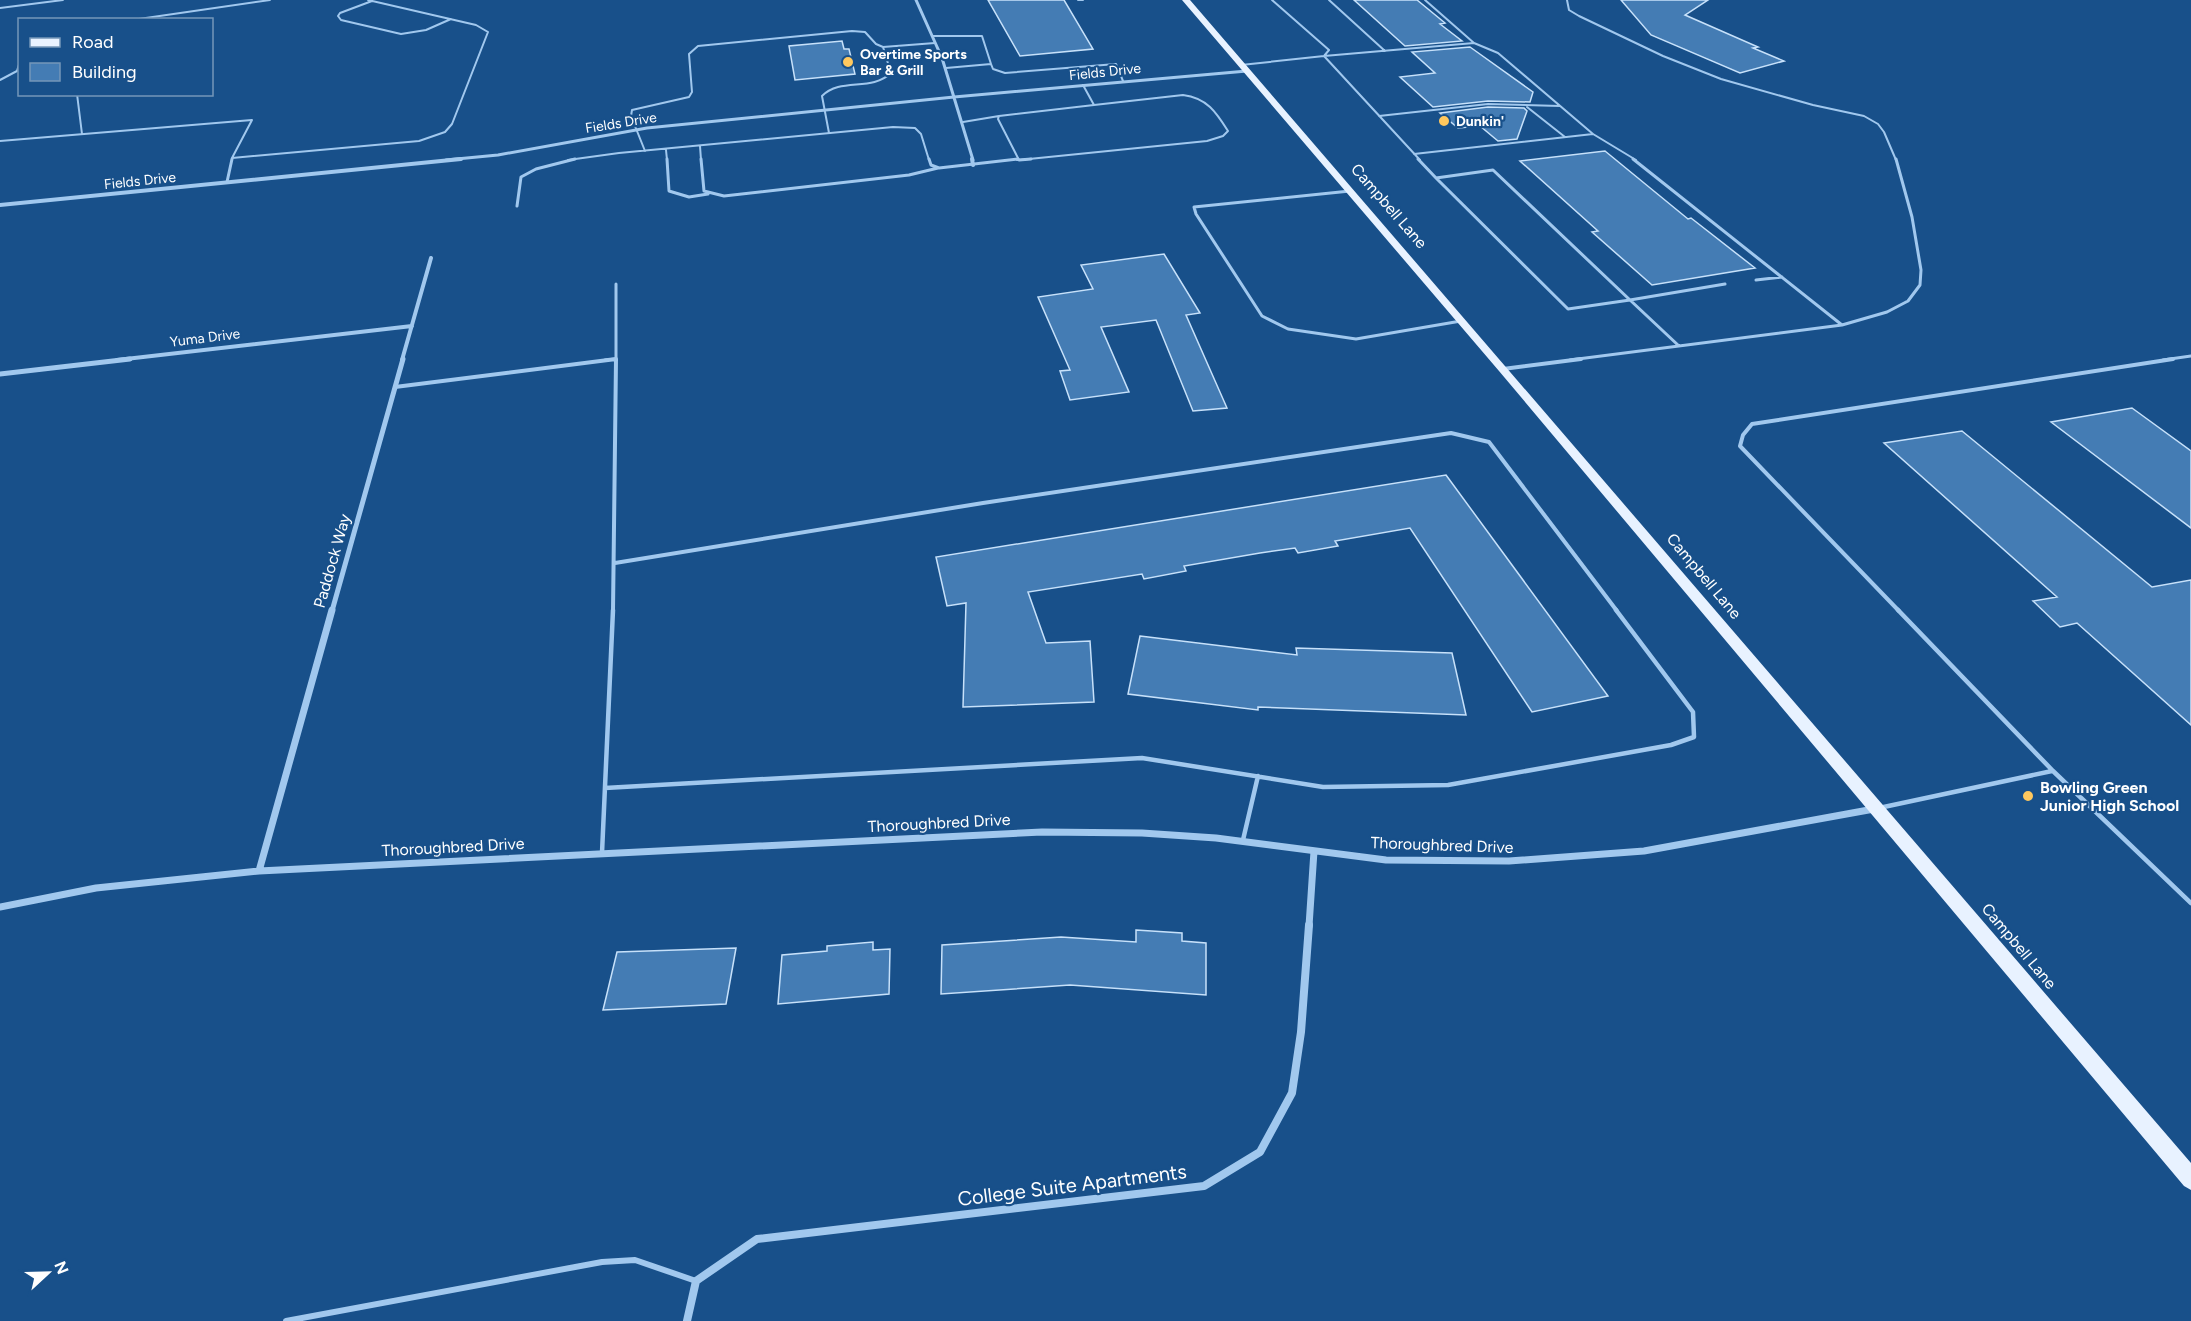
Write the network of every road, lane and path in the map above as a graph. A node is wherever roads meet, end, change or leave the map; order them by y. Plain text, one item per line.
1 (63, 0) edge
2 (270, 0) edge
3 (370, 0) edge
4 (916, 0) edge
5 (1078, 0) edge
6 (1083, 0) edge
7 (1186, 0) edge
8 (1272, 0) edge
9 (1329, 0) edge
10 (1425, 0) edge
11 (1567, 0) edge
12 (0, 8) edge
13 (146, 18) edge
14 (451, 19) junction
15 (932, 36) junction
16 (935, 43) junction
17 (1474, 43) junction
18 (883, 46) junction
19 (1385, 51) junction
20 (1324, 56) junction
21 (991, 64) junction
22 (18, 68) edge
23 (945, 68) junction
24 (1244, 68) junction
25 (12, 76) junction
26 (18, 76) edge
27 (0, 80) edge
28 (1124, 81) junction
29 (1083, 85) junction
30 (77, 96) edge
31 (954, 97) junction
32 (1094, 105) junction
33 (1527, 106) junction
34 (1560, 106) junction
35 (823, 110) junction
36 (999, 116) junction
37 (1379, 116) junction
38 (963, 122) junction
39 (637, 130) junction
40 (829, 133) junction
41 (82, 134) junction
42 (1593, 134) junction
43 (1565, 137) junction
44 (0, 141) edge
45 (700, 146) junction
46 (666, 150) junction
47 (645, 152) junction
48 (1414, 154) junction
49 (232, 158) junction
50 (1019, 160) junction
51 (973, 165) junction
52 (939, 168) junction
53 (1436, 178) junction
54 (226, 182) junction
55 (1350, 191) junction
56 (709, 194) junction
57 (0, 205) edge
58 (517, 206) dead end
59 (431, 258) dead end
60 (1782, 277) junction
61 (1756, 280) dead end
62 (616, 284) dead end
63 (1725, 284) dead end
64 (1629, 300) junction
65 (1462, 321) junction
66 (1842, 325) junction
67 (412, 326) junction
68 (1679, 346) junction
69 (2191, 356) edge
70 (616, 359) junction
71 (1503, 369) junction
72 (0, 374) edge
73 (395, 387) junction
74 (615, 563) junction
75 (2053, 771) junction
76 (1258, 776) junction
77 (605, 788) junction
78 (1876, 809) junction
79 (1243, 840) junction
80 (1314, 851) junction
81 (602, 853) junction
82 (259, 871) junction
83 (2191, 903) edge
84 (0, 907) edge
85 (2191, 1179) edge
86 (696, 1281) junction
87 (286, 1321) edge
88 (687, 1321) edge

1 - 12 lane
2 - 13 lane
3 - 14 lane
3 - 14 lane
4 - 15 street
5 - 6 lane
7 - 24 main road, Campbell Lane
8 - 20 lane
9 - 19 lane
10 - 17 lane
11 - 66 lane
14 - 49 lane
15 - 16 street
15 - 21 lane
16 - 18 lane
16 - 23 street
17 - 19 lane
17 - 34 lane
18 - 35 lane
18 - 39 lane
19 - 20 lane
20 - 24 lane
20 - 37 lane
21 - 23 lane
21 - 28 lane
22 - 25 lane
23 - 31 street
24 - 28 street, Fields Drive
24 - 55 main road, Campbell Lane
25 - 26 lane
25 - 27 lane
28 - 29 street, Fields Drive
29 - 31 street, Fields Drive
29 - 32 lane
30 - 41 lane
31 - 35 street, Fields Drive
31 - 38 street
32 - 36 lane
32 - 50 lane
33 - 34 lane
33 - 37 lane
33 - 43 lane
34 - 42 lane
35 - 39 street, Fields Drive
35 - 40 lane
36 - 38 lane
36 - 50 lane
37 - 48 lane
38 - 51 street
39 - 47 lane
39 - 54 street, Fields Drive
40 - 45 lane
40 - 52 lane
41 - 44 lane
41 - 49 lane
42 - 43 lane
42 - 60 lane
43 - 48 lane
45 - 46 lane
45 - 56 lane
46 - 47 lane
46 - 56 lane
47 - 58 lane
48 - 53 lane
49 - 54 lane
50 - 51 lane
51 - 52 lane
52 - 56 lane
53 - 64 lane
53 - 64 lane
54 - 57 street, Fields Drive
55 - 65 main road, Campbell Lane
55 - 65 lane
59 - 67 street, Paddock Way
60 - 61 lane
60 - 66 lane
62 - 70 lane
63 - 64 lane
64 - 68 lane
65 - 71 main road, Campbell Lane
66 - 68 lane
67 - 72 street, Yuma Drive
67 - 73 street, Paddock Way
68 - 71 lane
69 - 75 lane
70 - 73 lane
70 - 74 lane
71 - 78 main road, Campbell Lane
73 - 82 street, Paddock Way
74 - 76 lane
74 - 77 lane
75 - 78 lane
75 - 83 lane
76 - 77 lane
76 - 79 lane
77 - 81 lane
78 - 80 street, Thoroughbred Drive
78 - 85 main road, Campbell Lane
79 - 80 street, Thoroughbred Drive
79 - 81 street, Thoroughbred Drive
80 - 86 street, College Suite Apartments
81 - 82 street, Thoroughbred Drive
82 - 84 street, Thoroughbred Drive
86 - 87 lane
86 - 88 street

